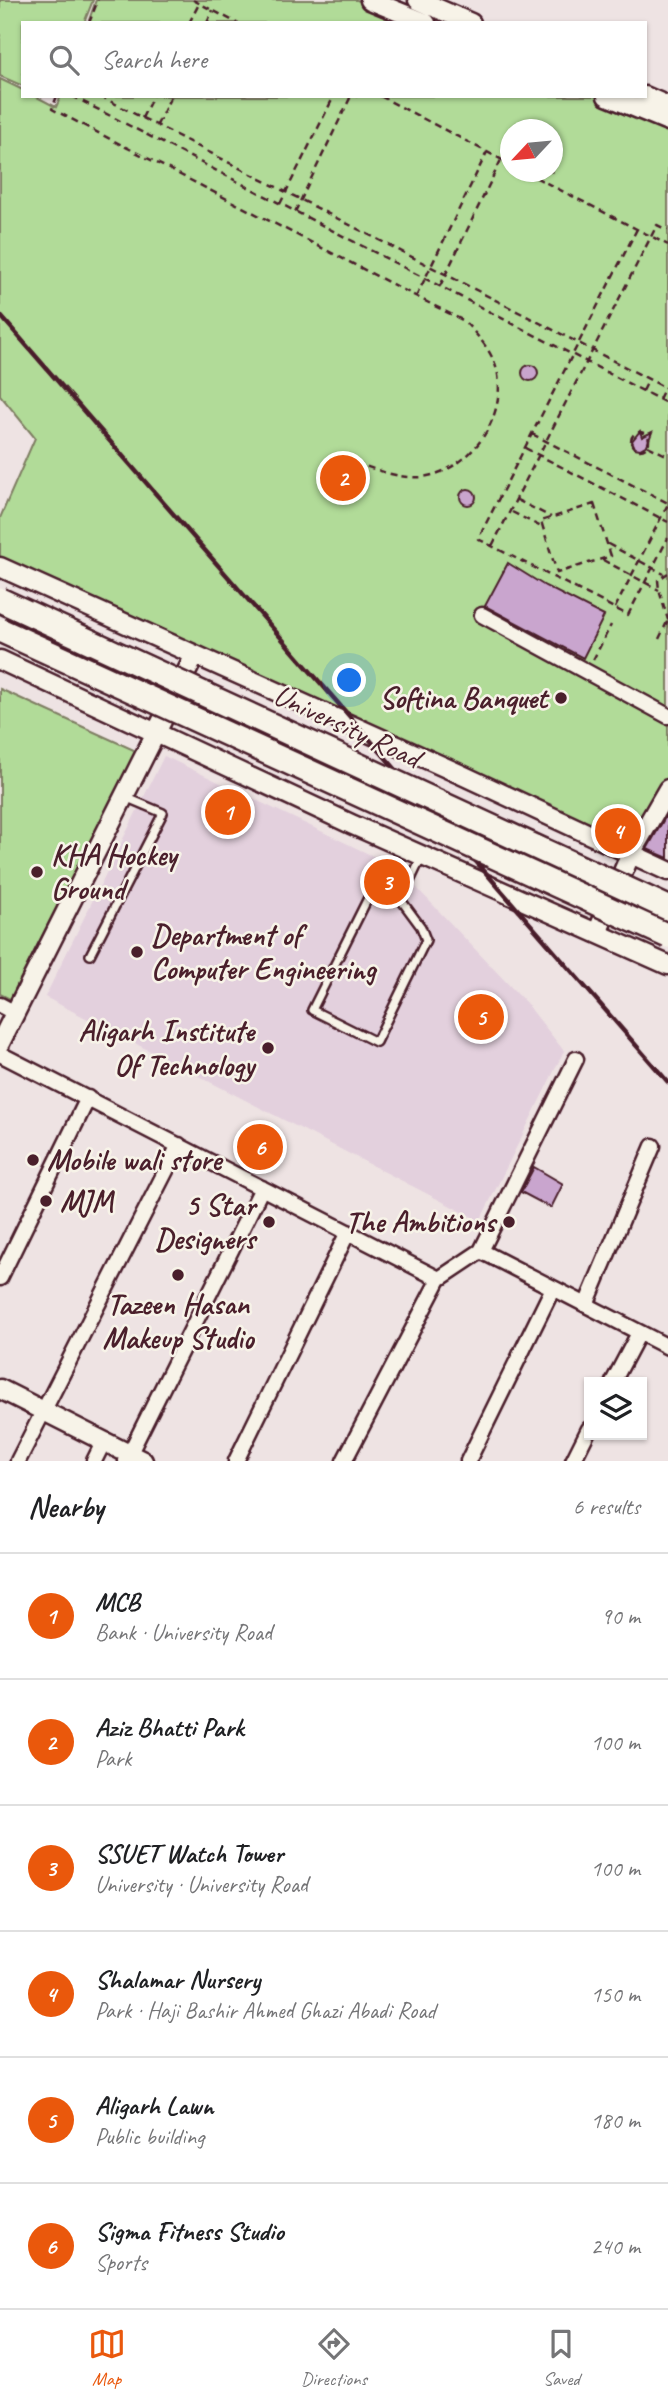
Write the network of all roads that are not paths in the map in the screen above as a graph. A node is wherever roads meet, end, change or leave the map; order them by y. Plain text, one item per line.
1 (370, 0) edge
2 (418, 0) edge
3 (421, 21) edge
4 (466, 21) edge
5 (647, 97) edge
6 (612, 98) edge
7 (668, 106) edge
8 (668, 121) edge
9 (0, 568) edge
10 (0, 600) edge
11 (482, 615) dead end
12 (0, 630) edge
13 (195, 655) junction
14 (0, 660) edge
15 (668, 716) edge
16 (157, 733) junction
17 (668, 789) edge
18 (124, 797) junction
19 (631, 853) junction
20 (422, 856) junction
21 (668, 871) edge
22 (401, 900) junction
23 (668, 908) edge
24 (597, 933) junction
25 (668, 936) edge
26 (90, 955) dead end
27 (668, 965) edge
28 (8, 1009) edge
29 (0, 1044) edge
30 (0, 1054) edge
31 (576, 1059) dead end
32 (88, 1098) junction
33 (179, 1145) junction
34 (653, 1146) dead end
35 (262, 1188) junction
36 (348, 1232) junction
37 (481, 1251) junction
38 (0, 1278) edge
39 (439, 1279) junction
40 (553, 1288) junction
41 (586, 1305) junction
42 (639, 1333) junction
43 (668, 1348) edge
44 (617, 1377) edge
45 (0, 1389) edge
46 (42, 1410) junction
47 (584, 1439) edge
48 (104, 1441) junction
49 (133, 1459) edge
50 (18, 1461) edge
51 (94, 1461) edge
52 (236, 1461) edge
53 (344, 1461) edge
54 (468, 1461) edge
55 (573, 1461) edge

1 - 3 street
2 - 4 street
5 - 7 street
6 - 8 street
9 - 13 street
10 - 23 main road, University Road, bridge
11 - 15 street
12 - 25 main road, University Road, bridge
13 - 16 street
13 - 19 street
14 - 16 street
16 - 18 street
16 - 20 street
17 - 19 street
18 - 26 lane
18 - 28 street
19 - 21 street
19 - 24 street
20 - 22 lane
20 - 24 street
22 - 22 lane
24 - 27 street
28 - 29 street
30 - 32 street
31 - 37 street
32 - 33 street
32 - 38 street
33 - 35 street
33 - 46 street
34 - 41 street
35 - 36 street
35 - 49 street
36 - 39 street
36 - 52 street
37 - 39 street
37 - 40 street
39 - 53 street
40 - 41 street
40 - 54 street
41 - 42 street
42 - 43 street
42 - 44 street
45 - 46 street
46 - 48 street
46 - 50 street
47 - 55 street
48 - 49 street
48 - 51 street

